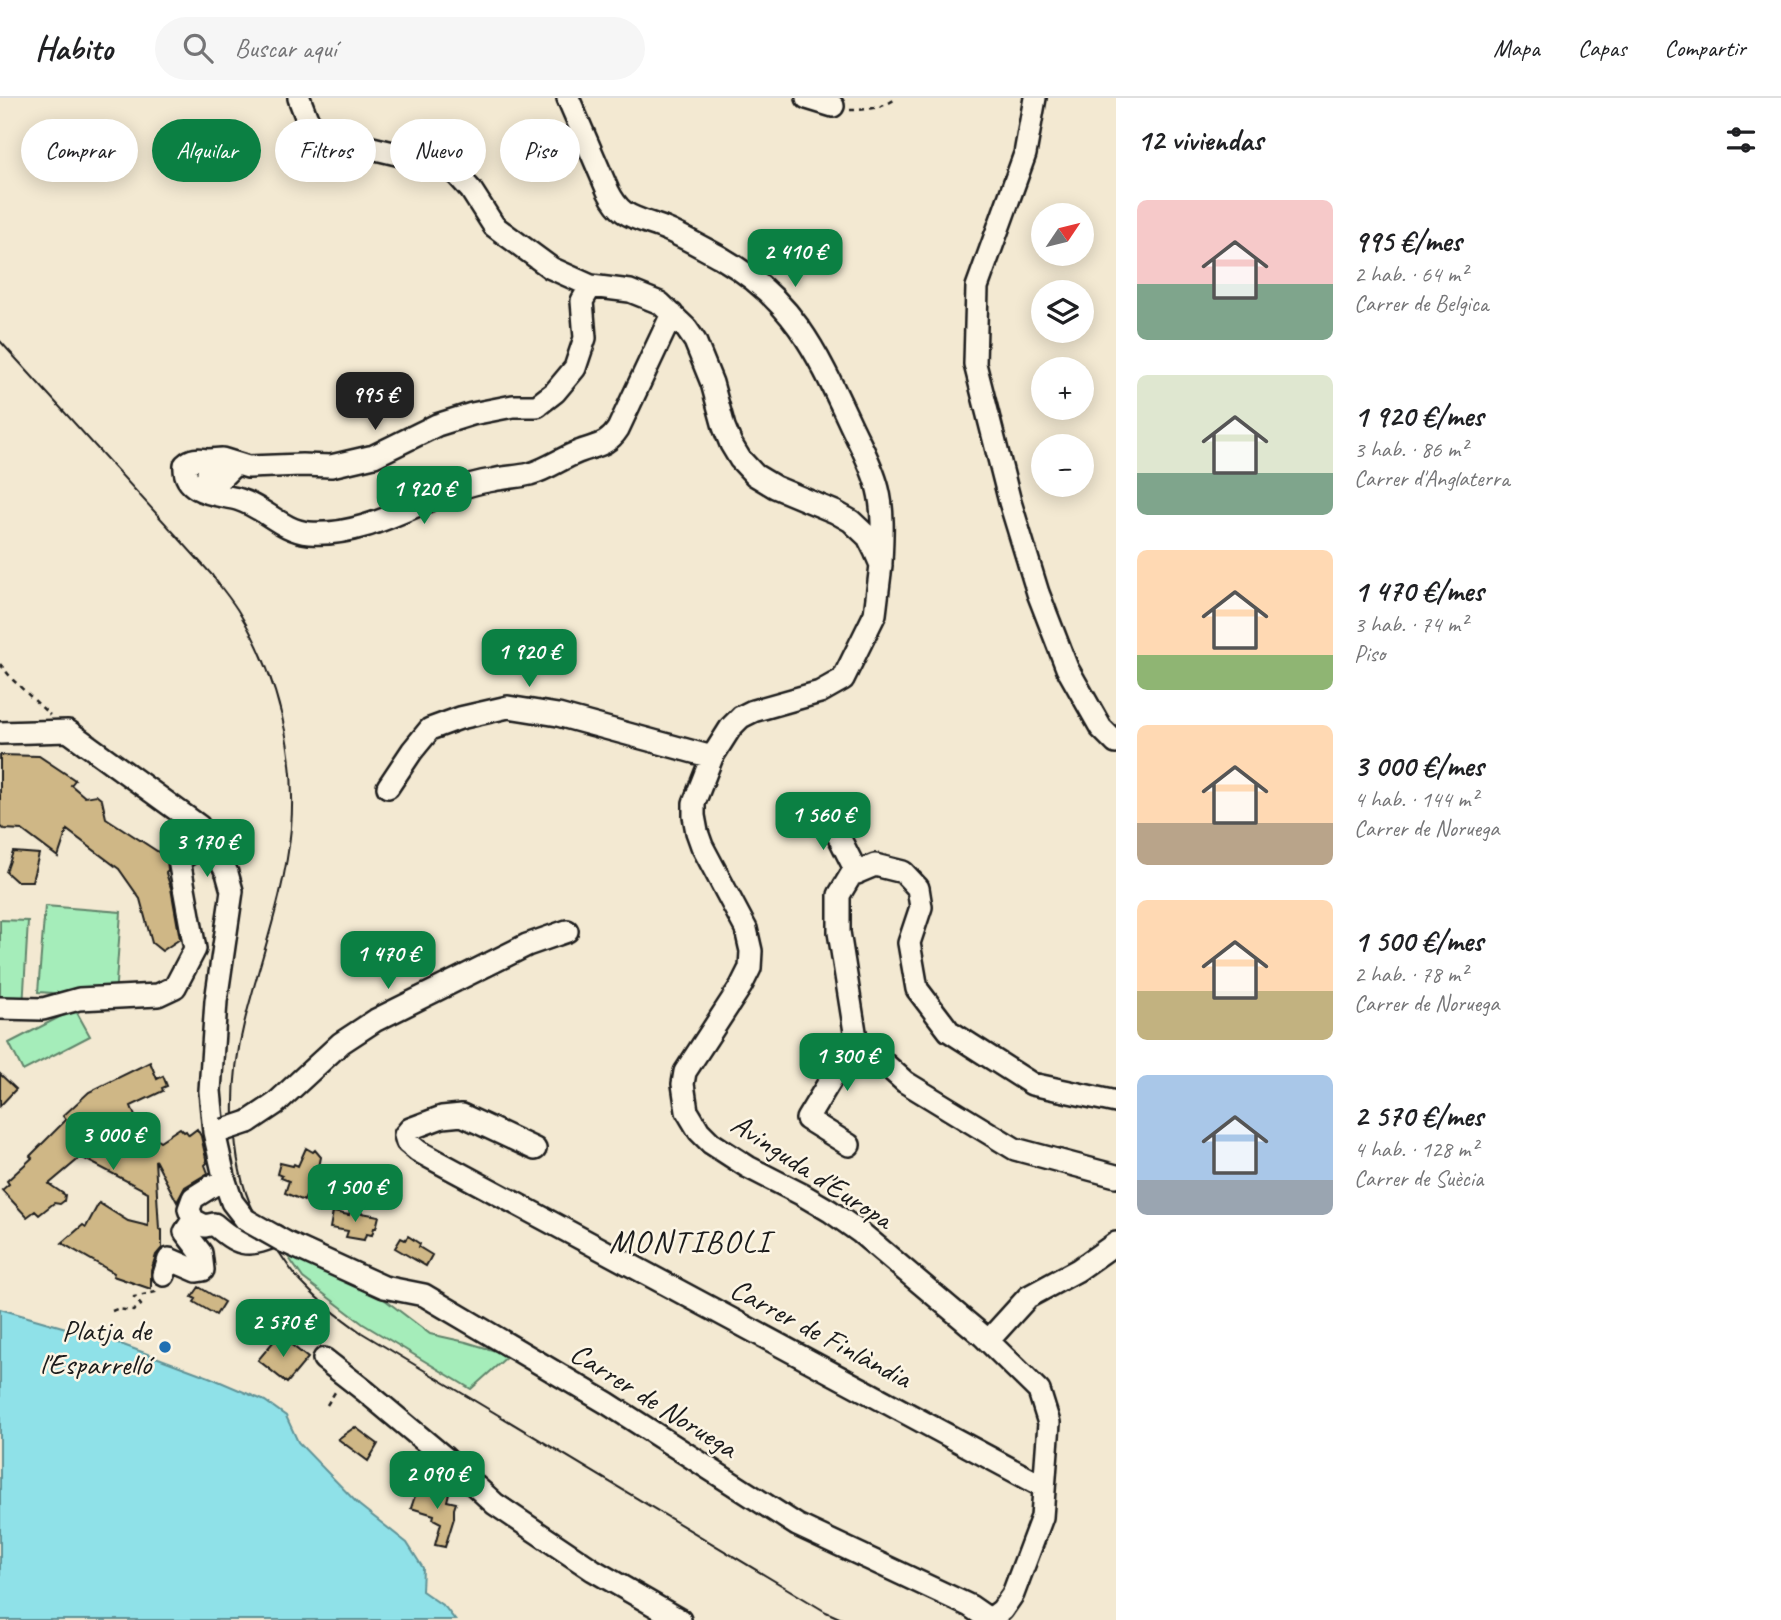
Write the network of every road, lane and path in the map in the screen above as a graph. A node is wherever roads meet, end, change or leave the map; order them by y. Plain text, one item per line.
1 (299, 98) edge
2 (568, 98) edge
3 (807, 98) edge
4 (897, 98) edge
5 (1035, 98) edge
6 (833, 106) joint
7 (591, 286) junction
8 (672, 314) junction
9 (881, 565) junction
10 (0, 664) edge
11 (68, 731) junction
12 (0, 733) edge
13 (1116, 743) edge
14 (712, 757) junction
15 (388, 787) dead end
16 (827, 813) dead end
17 (209, 841) junction
18 (857, 873) junction
19 (567, 931) dead end
20 (0, 1008) edge
21 (856, 1038) junction
22 (1116, 1102) edge
23 (219, 1131) junction
24 (849, 1145) dead end
25 (535, 1149) dead end
26 (1116, 1176) edge
27 (225, 1181) junction
28 (205, 1191) junction
29 (193, 1220) junction
30 (215, 1224) junction
31 (280, 1239) junction
32 (1116, 1243) edge
33 (164, 1275) joint
34 (112, 1311) dead end
35 (988, 1341) junction
36 (324, 1359) dead end
37 (339, 1387) dead end
38 (327, 1405) dead end
39 (1044, 1487) junction
40 (680, 1620) edge
41 (988, 1620) edge

1 - 7 street
2 - 9 street, Avinguda d'Europa
3 - 6 street
4 - 6 path
5 - 13 street
7 - 8 street
7 - 8 street
8 - 9 street
9 - 14 street, Avinguda d'Europa
10 - 11 path
11 - 12 street
11 - 17 street
14 - 15 street
14 - 35 street, Avinguda d'Europa
16 - 18 street
17 - 20 street
17 - 23 street
18 - 21 street
18 - 22 street
19 - 23 street, bridge
21 - 24 street
21 - 26 street
23 - 27 street
25 - 39 street, Carrer de Finlàndia
27 - 28 street
27 - 31 street, Carrer de Noruega, bridge
28 - 29 street
28 - 30 street
29 - 30 street
29 - 33 street
30 - 31 street
31 - 41 street, Carrer de Noruega
32 - 35 street
33 - 34 path
35 - 39 street, Avinguda d'Europa
36 - 40 street
37 - 38 path
39 - 41 street, Avinguda d'Europa

